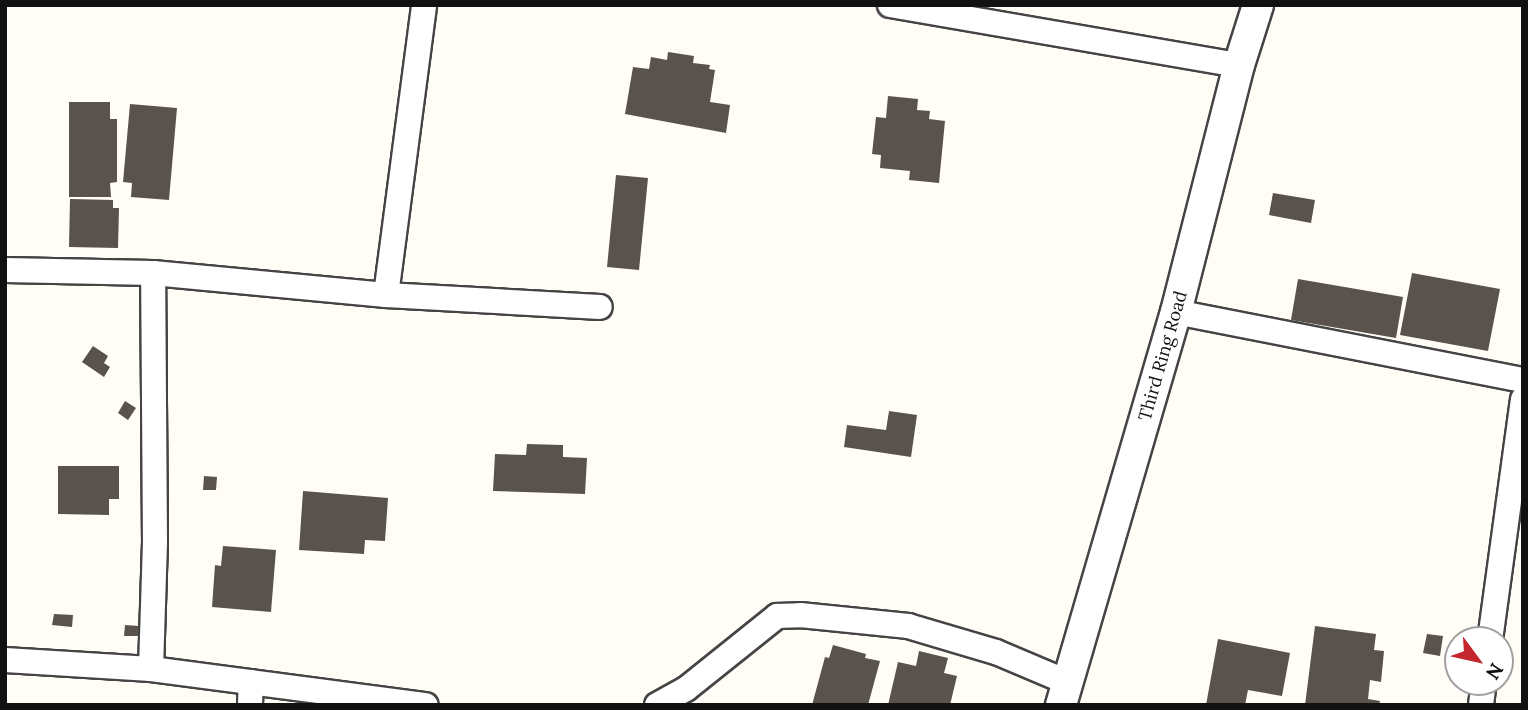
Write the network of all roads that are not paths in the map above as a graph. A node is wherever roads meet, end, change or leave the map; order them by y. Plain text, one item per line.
1 (424, 5) edge
2 (890, 5) edge
3 (1258, 5) edge
4 (1239, 65) junction
5 (5, 270) edge
6 (153, 274) junction
7 (386, 295) junction
8 (600, 307) dead end
9 (1176, 312) junction
10 (1523, 380) edge
11 (1523, 400) edge
12 (1492, 626) edge
13 (5, 660) edge
14 (151, 669) junction
15 (251, 694) edge
16 (1064, 694) edge
17 (426, 705) edge
18 (657, 705) edge

1 - 7 street
2 - 4 street
3 - 4 street, Third Ring Road
4 - 9 street, Third Ring Road
5 - 6 street
6 - 7 street
6 - 14 street
7 - 8 street
9 - 10 street
9 - 16 street, Third Ring Road
11 - 12 street
13 - 14 street
14 - 15 street
15 - 17 street
16 - 18 street

